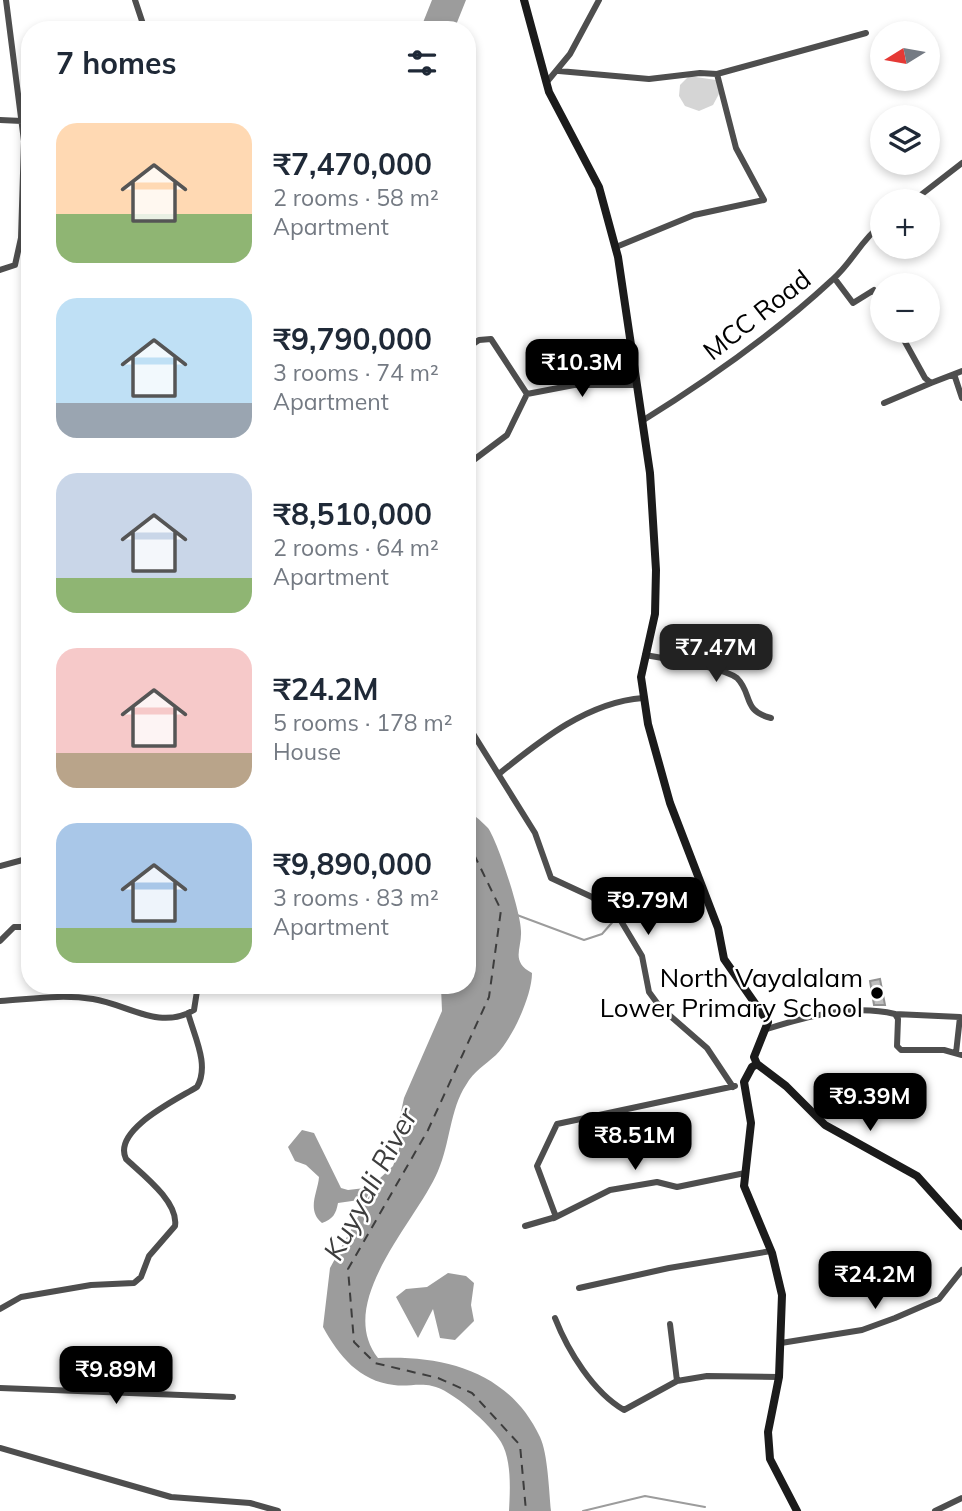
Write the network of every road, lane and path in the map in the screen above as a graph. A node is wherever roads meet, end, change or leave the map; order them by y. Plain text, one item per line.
1 (6, 0) edge
2 (135, 0) edge
3 (524, 0) edge
4 (599, 0) edge
5 (142, 21) edge
6 (866, 33) dead end
7 (559, 72) junction
8 (718, 75) junction
9 (547, 83) junction
10 (21, 113) edge
11 (0, 120) edge
12 (21, 121) edge
13 (962, 163) edge
14 (928, 189) edge
15 (21, 228) edge
16 (870, 233) edge
17 (20, 238) joint
18 (616, 247) junction
19 (0, 270) edge
20 (835, 279) junction
21 (870, 292) edge
22 (476, 342) edge
23 (906, 343) edge
24 (962, 371) edge
25 (954, 374) junction
26 (931, 383) junction
27 (636, 384) junction
28 (527, 394) junction
29 (962, 398) edge
30 (884, 403) dead end
31 (642, 421) junction
32 (476, 458) edge
33 (645, 655) junction
34 (643, 698) junction
35 (771, 718) dead end
36 (476, 737) edge
37 (500, 773) junction
38 (21, 860) edge
39 (0, 866) edge
40 (21, 927) edge
41 (0, 941) edge
42 (197, 994) edge
43 (0, 1001) edge
44 (188, 1013) junction
45 (895, 1014) junction
46 (767, 1029) junction
47 (959, 1054) edge
48 (757, 1064) junction
49 (744, 1085) junction
50 (733, 1087) junction
51 (745, 1173) junction
52 (556, 1217) junction
53 (540, 1224) dead end
54 (962, 1226) edge
55 (525, 1227) dead end
56 (771, 1251) junction
57 (962, 1270) edge
58 (579, 1288) dead end
59 (0, 1309) edge
60 (555, 1318) dead end
61 (670, 1324) dead end
62 (781, 1343) junction
63 (779, 1377) junction
64 (677, 1381) junction
65 (0, 1388) edge
66 (233, 1397) dead end
67 (0, 1448) edge
68 (962, 1497) edge
69 (278, 1511) edge
70 (797, 1511) edge
71 (934, 1511) edge

1 - 10 street
2 - 5 street
3 - 9 main road
4 - 7 street
6 - 8 street
7 - 8 street
7 - 9 street
8 - 18 street
9 - 18 main road
11 - 12 street
13 - 14 street
15 - 17 street
16 - 20 street, MCC Road
17 - 19 street
18 - 27 main road
20 - 21 street
20 - 31 street, MCC Road
22 - 28 street
23 - 26 street
24 - 25 street
25 - 26 street
25 - 29 street
26 - 30 street
27 - 28 street
27 - 31 main road
28 - 32 street
31 - 33 main road
33 - 34 main road
33 - 35 street
34 - 37 street
34 - 46 main road
36 - 37 street
37 - 50 street
38 - 39 street
40 - 41 street
42 - 44 street
43 - 44 street
44 - 59 street
45 - 46 street
45 - 47 street
45 - 47 street
46 - 48 main road
48 - 49 main road
48 - 54 main road
49 - 50 street
49 - 51 main road
50 - 52 street
51 - 52 street
51 - 56 main road
52 - 53 street
52 - 55 street
56 - 58 street
56 - 62 main road
57 - 62 street
60 - 64 street
61 - 64 street
62 - 63 main road
63 - 64 street
63 - 70 main road
65 - 66 street
67 - 69 street
68 - 71 street

